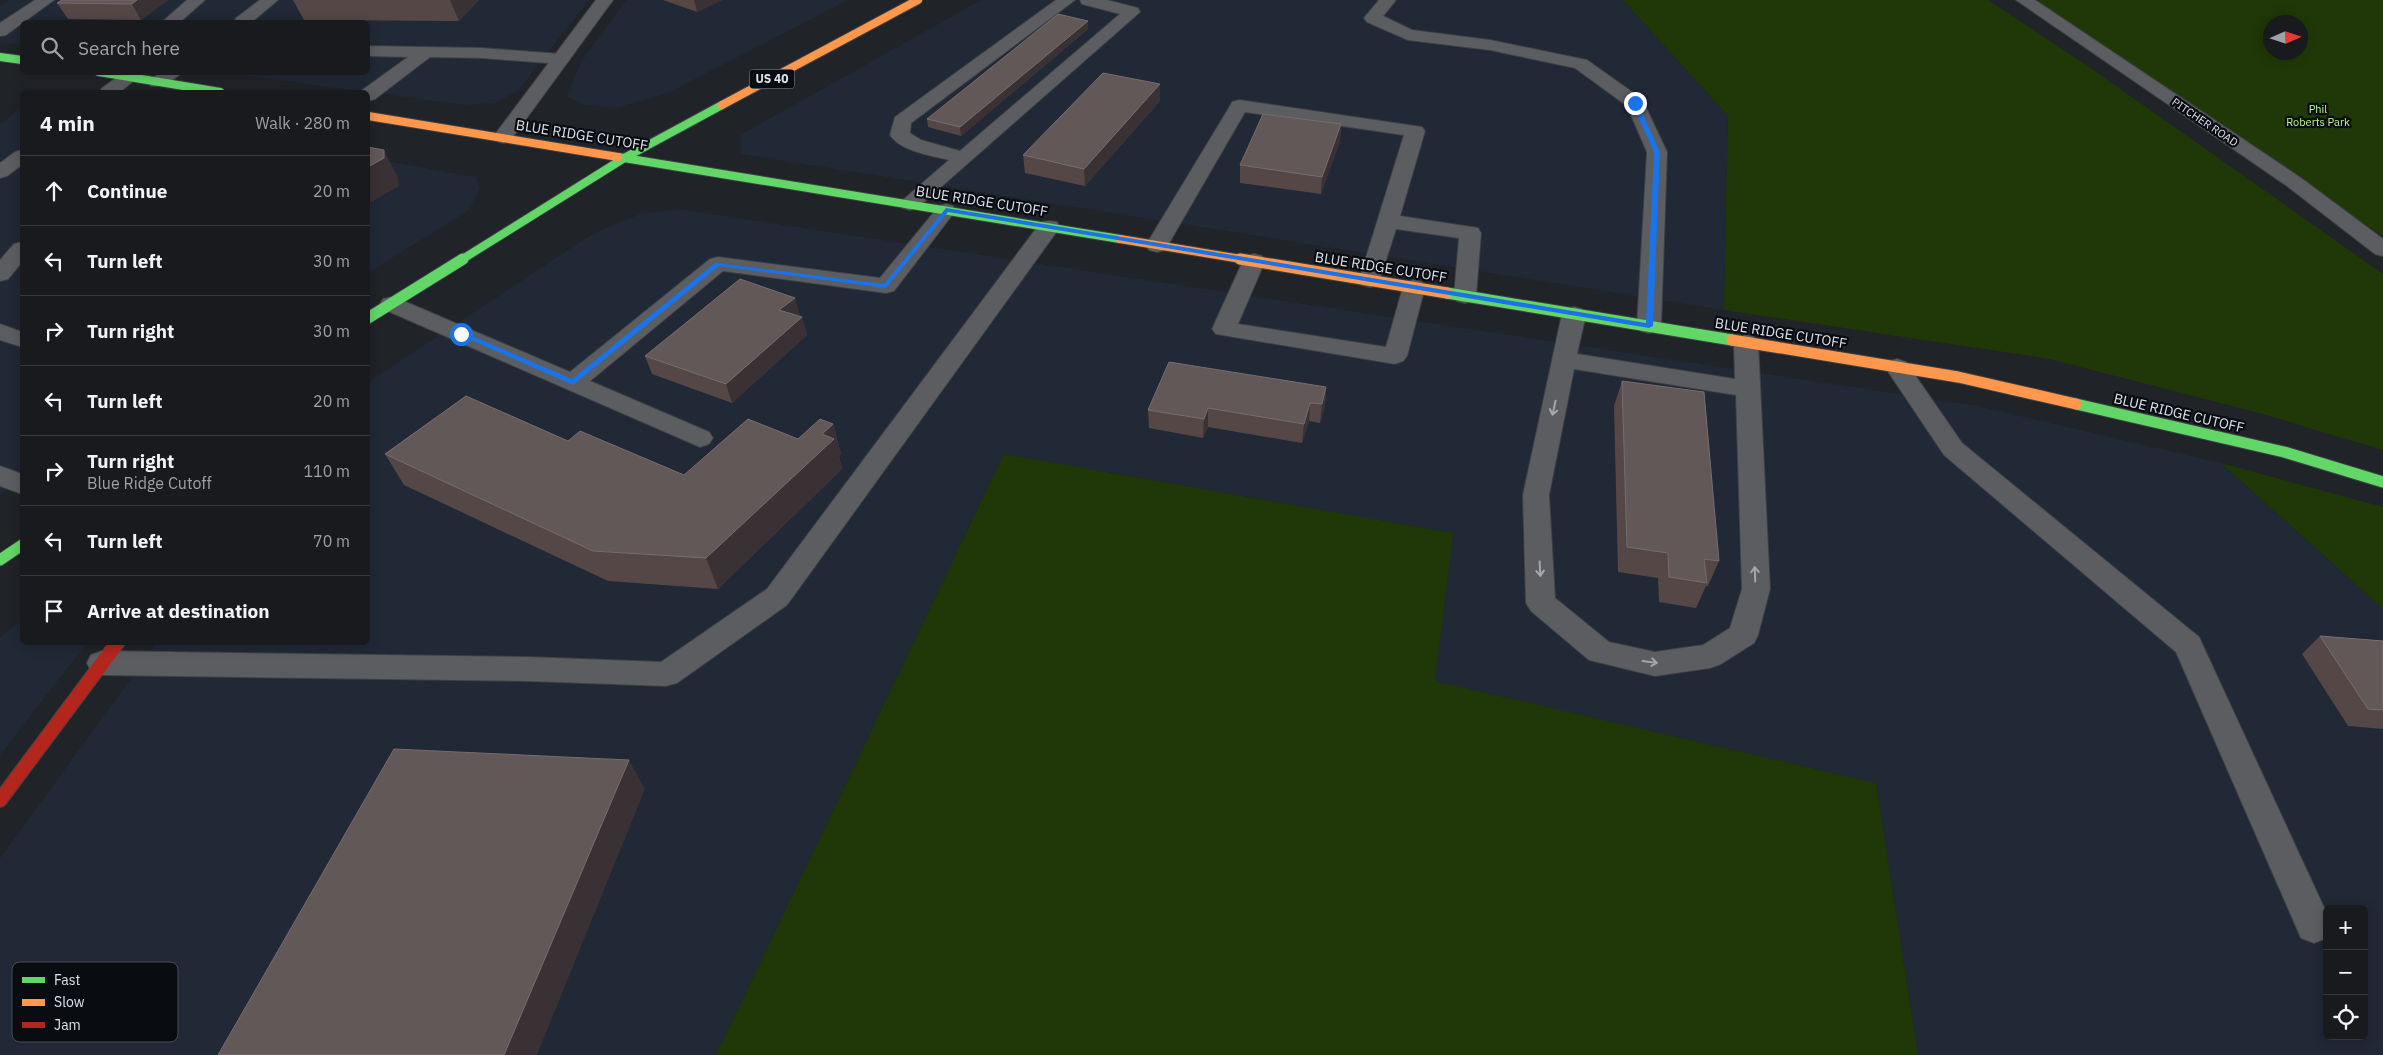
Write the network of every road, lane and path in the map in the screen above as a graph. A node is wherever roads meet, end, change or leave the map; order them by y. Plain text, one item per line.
1 (46, 0) edge
2 (197, 0) edge
3 (270, 0) edge
4 (605, 0) edge
5 (918, 0) edge
6 (1066, 0) edge
7 (1088, 0) edge
8 (1388, 0) edge
9 (2024, 0) edge
10 (172, 20) edge
11 (245, 20) edge
12 (0, 31) edge
13 (370, 51) edge
14 (426, 52) junction
15 (0, 56) edge
16 (561, 59) junction
17 (20, 60) edge
18 (115, 75) edge
19 (170, 75) edge
20 (129, 77) junction
21 (157, 82) junction
22 (112, 90) edge
23 (207, 90) edge
24 (370, 94) edge
25 (370, 116) edge
26 (503, 137) junction
27 (20, 157) edge
28 (626, 157) junction
29 (963, 158) junction
30 (0, 172) edge
31 (910, 204) junction
32 (946, 210) junction
33 (1388, 221) junction
34 (1049, 227) junction
35 (1157, 245) junction
36 (2383, 249) edge
37 (20, 251) edge
38 (1254, 261) junction
39 (0, 274) edge
40 (1370, 280) junction
41 (1414, 287) junction
42 (1465, 296) junction
43 (391, 304) junction
44 (1574, 314) junction
45 (370, 317) edge
46 (1649, 326) junction
47 (0, 331) edge
48 (20, 339) edge
49 (1746, 342) junction
50 (1564, 360) junction
51 (1897, 367) junction
52 (573, 382) junction
53 (1748, 389) junction
54 (700, 438) dead end
55 (0, 475) edge
56 (2383, 482) edge
57 (20, 484) edge
58 (20, 546) edge
59 (0, 560) edge
60 (110, 653) edge
61 (0, 800) edge
62 (2314, 926) dead end

1 - 12 street
2 - 10 street
3 - 11 street
4 - 16 street
5 - 28 main road, US 40
6 - 29 street
7 - 29 street
8 - 46 street
9 - 36 street, PITCHER ROAD
13 - 14 street
14 - 16 street
14 - 24 street
15 - 17 main road
16 - 26 street
18 - 20 main road
19 - 21 street
20 - 21 main road
20 - 22 street
21 - 23 main road
25 - 26 main road, BLUE RIDGE CUTOFF
26 - 28 main road, BLUE RIDGE CUTOFF
27 - 30 street
28 - 31 main road, BLUE RIDGE CUTOFF
28 - 43 main road, US 40
29 - 31 street
31 - 32 main road, BLUE RIDGE CUTOFF
32 - 34 main road, BLUE RIDGE CUTOFF
32 - 52 street
33 - 35 street
33 - 40 street
33 - 42 street
34 - 35 main road, BLUE RIDGE CUTOFF
34 - 60 street
35 - 38 main road, BLUE RIDGE CUTOFF
37 - 39 street
38 - 40 main road, BLUE RIDGE CUTOFF
38 - 41 street
40 - 41 main road, BLUE RIDGE CUTOFF
41 - 42 main road, BLUE RIDGE CUTOFF
42 - 44 main road, BLUE RIDGE CUTOFF
43 - 45 main road, US 40
43 - 52 street
44 - 46 main road, BLUE RIDGE CUTOFF
44 - 50 street
46 - 49 main road, BLUE RIDGE CUTOFF
47 - 48 street
49 - 51 main road, BLUE RIDGE CUTOFF
49 - 53 street
50 - 53 street
50 -> 53 street
51 - 56 main road, BLUE RIDGE CUTOFF
51 - 62 street
52 - 54 street
55 - 57 street
58 - 59 main road
60 - 61 main road

